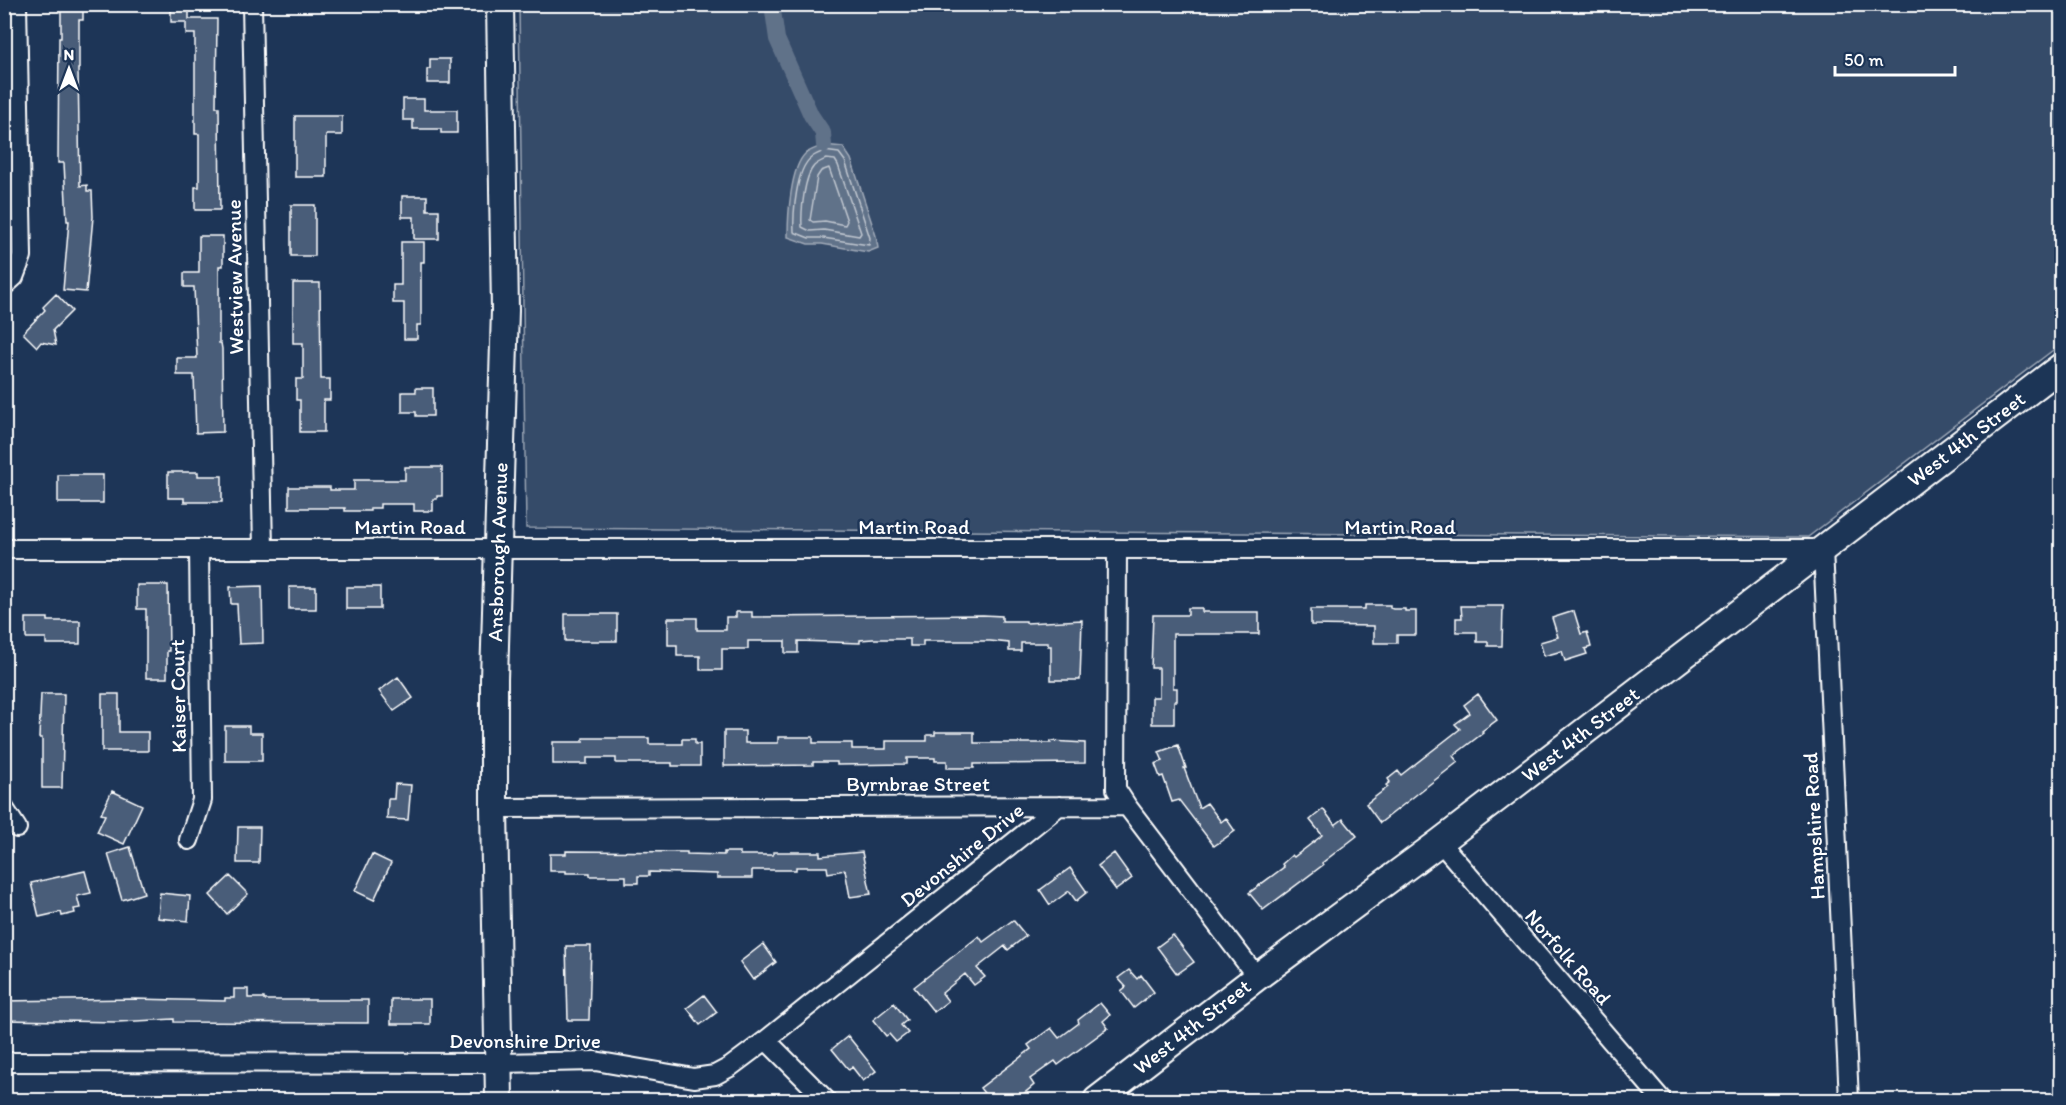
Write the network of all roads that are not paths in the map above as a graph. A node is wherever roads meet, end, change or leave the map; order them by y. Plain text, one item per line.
1 (17, 4) edge
2 (252, 4) edge
3 (500, 4) edge
4 (9, 282) edge
5 (2061, 366) edge
6 (4, 549) edge
7 (199, 549) junction
8 (263, 549) junction
9 (1117, 549) junction
10 (1823, 549) junction
11 (499, 550) junction
12 (1059, 806) junction
13 (1127, 806) junction
14 (4, 808) edge
15 (494, 808) junction
16 (17, 828) dead end
17 (189, 840) dead end
18 (1440, 842) junction
19 (1257, 977) junction
20 (766, 1040) junction
21 (4, 1062) edge
22 (498, 1063) junction
23 (499, 1101) edge
24 (826, 1101) edge
25 (1097, 1101) edge
26 (1662, 1101) edge
27 (1849, 1101) edge

1 - 4 street
2 - 8 street, Westview Avenue
3 - 11 main road, Ansborough Avenue
5 - 10 main road, West 4th Street
6 - 7 street, Martin Road
7 - 8 street, Martin Road
7 - 17 street, Kaiser Court
8 - 11 street, Martin Road
9 - 10 street, Martin Road
9 - 11 street, Martin Road
9 - 13 street
10 - 18 main road, West 4th Street
10 - 27 street, Hampshire Road
11 - 15 main road, Ansborough Avenue
12 - 13 street, Byrnbrae Street
12 - 15 street, Byrnbrae Street
12 - 20 street, Devonshire Drive
13 - 19 street
14 - 16 street
15 - 22 main road, Ansborough Avenue
18 - 19 main road, West 4th Street
18 - 26 street, Norfolk Road
19 - 25 main road, West 4th Street
20 - 22 street, Devonshire Drive
20 - 24 street
21 - 22 street, Devonshire Drive
22 - 23 main road, Ansborough Avenue

